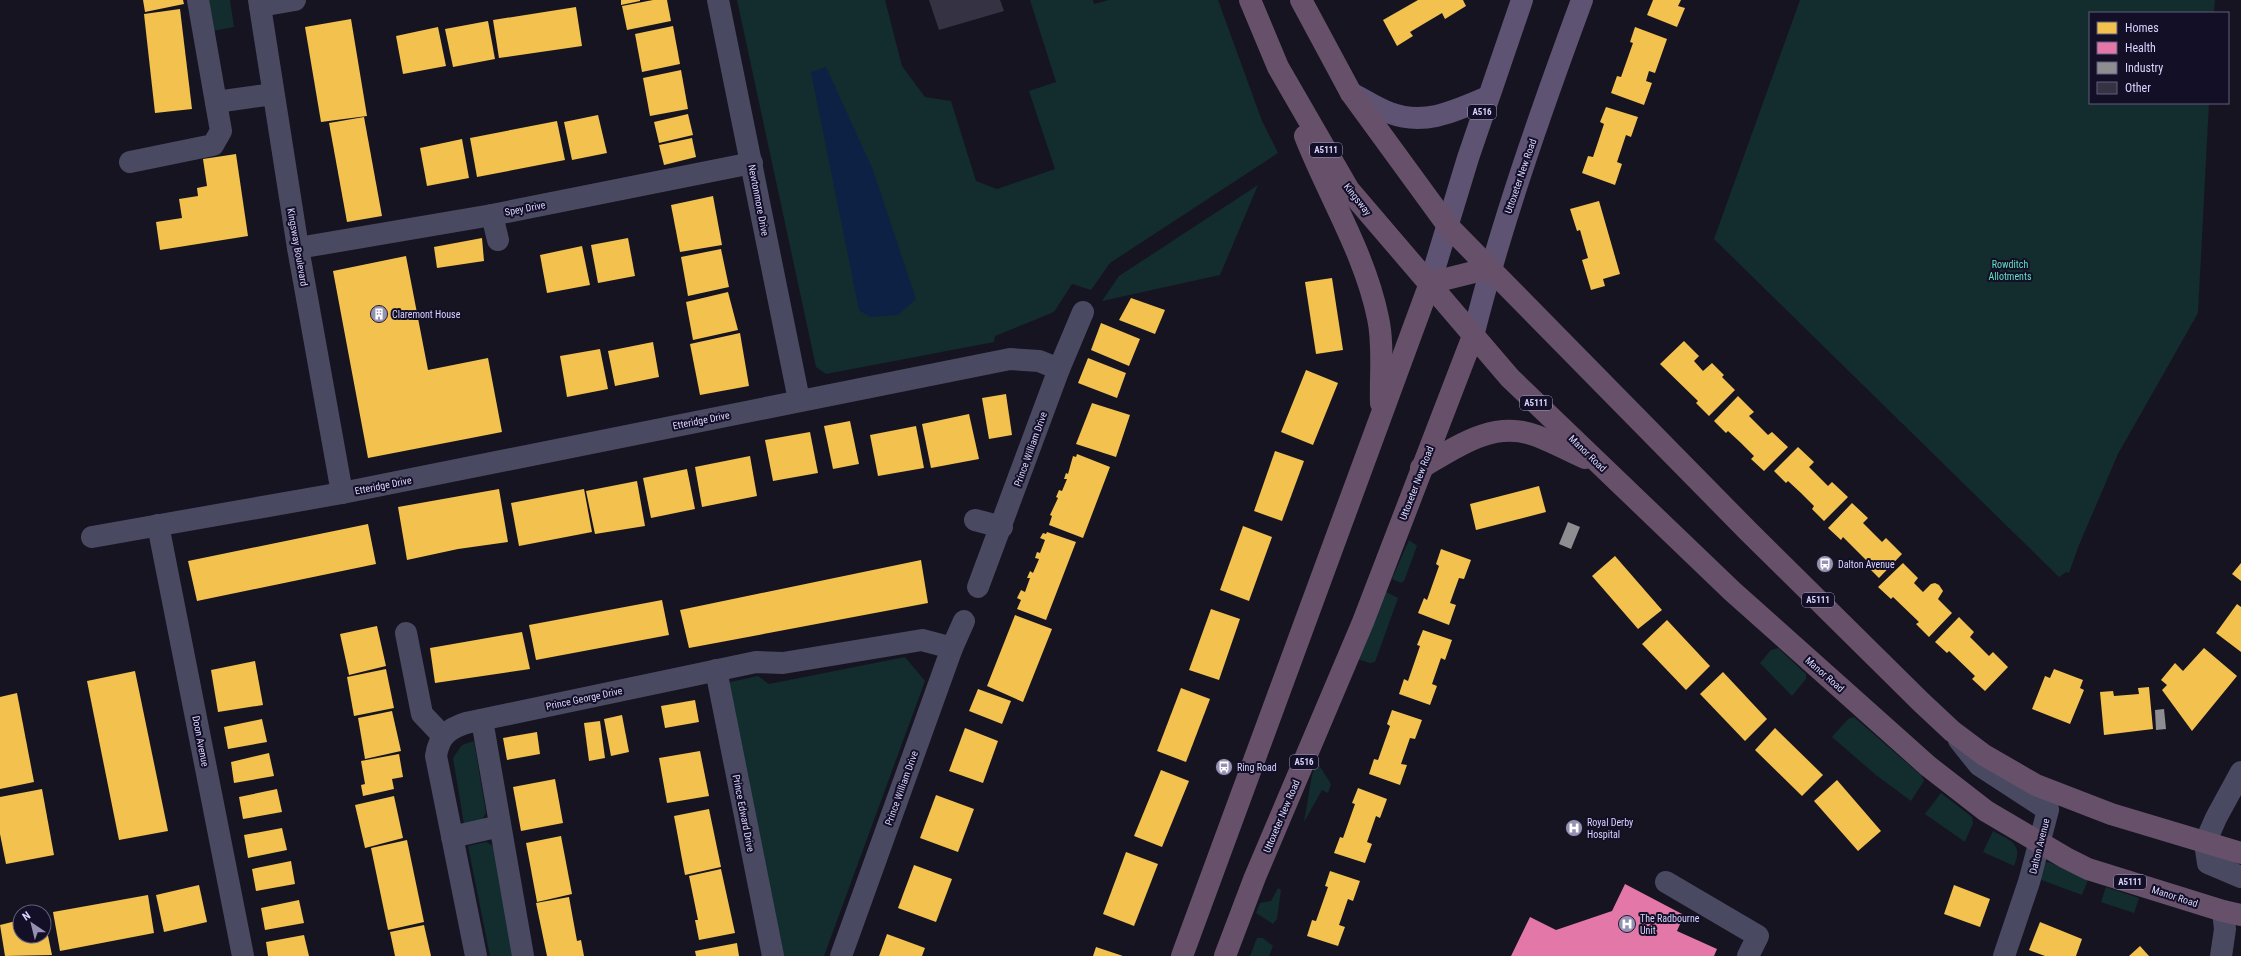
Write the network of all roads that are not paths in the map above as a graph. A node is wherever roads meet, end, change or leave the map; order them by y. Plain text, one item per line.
1 (198, 0) edge
2 (295, 0) edge
3 (718, 0) edge
4 (1250, 0) edge
5 (1301, 0) edge
6 (1522, 0) edge
7 (1582, 0) edge
8 (259, 3) edge
9 (1278, 67) junction
10 (1351, 93) junction
11 (274, 94) junction
12 (1488, 97) junction
13 (216, 102) junction
14 (130, 162) dead end
15 (752, 163) junction
16 (492, 214) junction
17 (1448, 226) junction
18 (498, 240) dead end
19 (298, 248) junction
20 (1490, 268) junction
21 (1430, 283) junction
22 (1083, 312) dead end
23 (1473, 336) junction
24 (1059, 369) junction
25 (799, 400) junction
26 (1381, 416) junction
27 (1602, 466) junction
28 (1421, 468) junction
29 (342, 493) junction
30 (975, 520) dead end
31 (158, 525) junction
32 (1002, 527) junction
33 (92, 536) dead end
34 (978, 587) dead end
35 (964, 621) dead end
36 (406, 633) dead end
37 (952, 648) junction
38 (716, 670) junction
39 (482, 720) junction
40 (1952, 731) junction
41 (442, 735) junction
42 (2241, 772) edge
43 (500, 826) junction
44 (452, 837) junction
45 (2040, 843) junction
46 (2205, 843) junction
47 (2241, 854) edge
48 (2241, 877) edge
49 (1666, 882) dead end
50 (2232, 913) edge
51 (243, 956) edge
52 (476, 956) edge
53 (523, 956) edge
54 (773, 956) edge
55 (841, 956) edge
56 (1182, 956) edge
57 (1225, 956) edge
58 (1748, 956) edge
59 (2004, 956) edge
60 (2221, 956) edge

1 - 13 street
2 - 8 street
3 - 15 street, Newtonmore Drive
4 - 9 highway, Kingsway / A5111
5 - 10 highway, A5111
6 - 12 main road, A516
7 - 20 main road, Uttoxeter New Road / A516
8 - 11 street, Kingsway Boulevard
9 - 21 highway, Kingsway / A5111
9 - 26 highway
10 - 12 main road
10 - 17 highway, A5111
11 - 13 street
11 - 19 street, Kingsway Boulevard
12 - 17 main road, A516
13 - 14 street
15 - 16 street, Spey Drive
15 - 25 street, Newtonmore Drive
16 - 18 street
16 - 19 street, Spey Drive
17 - 20 highway, A5111
17 - 21 main road, A516
19 - 29 street, Kingsway Boulevard
20 - 21 highway
20 - 23 main road, Uttoxeter New Road / A516
20 - 40 highway, A5111
21 - 23 highway, Kingsway / A5111
21 - 26 highway, A516
22 - 24 street, Prince William Drive
23 - 27 highway, Manor Road / A5111
23 - 28 highway, Uttoxeter New Road / A516
24 - 25 street, Etteridge Drive
24 - 32 street, Prince William Drive
25 - 29 street, Etteridge Drive
26 - 56 highway, A516
27 - 28 highway
27 - 45 highway, Manor Road / A5111
28 - 57 highway, Uttoxeter New Road / A516
29 - 31 street, Etteridge Drive
30 - 32 street
31 - 33 street, Etteridge Drive
31 - 51 street, Doon Avenue
32 - 34 street, Prince William Drive
35 - 37 street, Prince William Drive
36 - 41 street
37 - 38 street, Prince George Drive
37 - 55 street, Prince William Drive
38 - 39 street, Prince George Drive
38 - 54 street, Prince Edward Drive
39 - 41 street, Prince George Drive
39 - 43 street
40 - 45 street, Dalton Avenue
40 - 46 highway, A5111
41 - 44 street
42 - 46 street
43 - 44 street
43 - 53 street
44 - 52 street
45 - 50 highway, Manor Road / A5111
45 - 59 street, Dalton Avenue
46 - 47 highway, A5111
46 - 48 street
49 - 58 street
50 - 60 street

